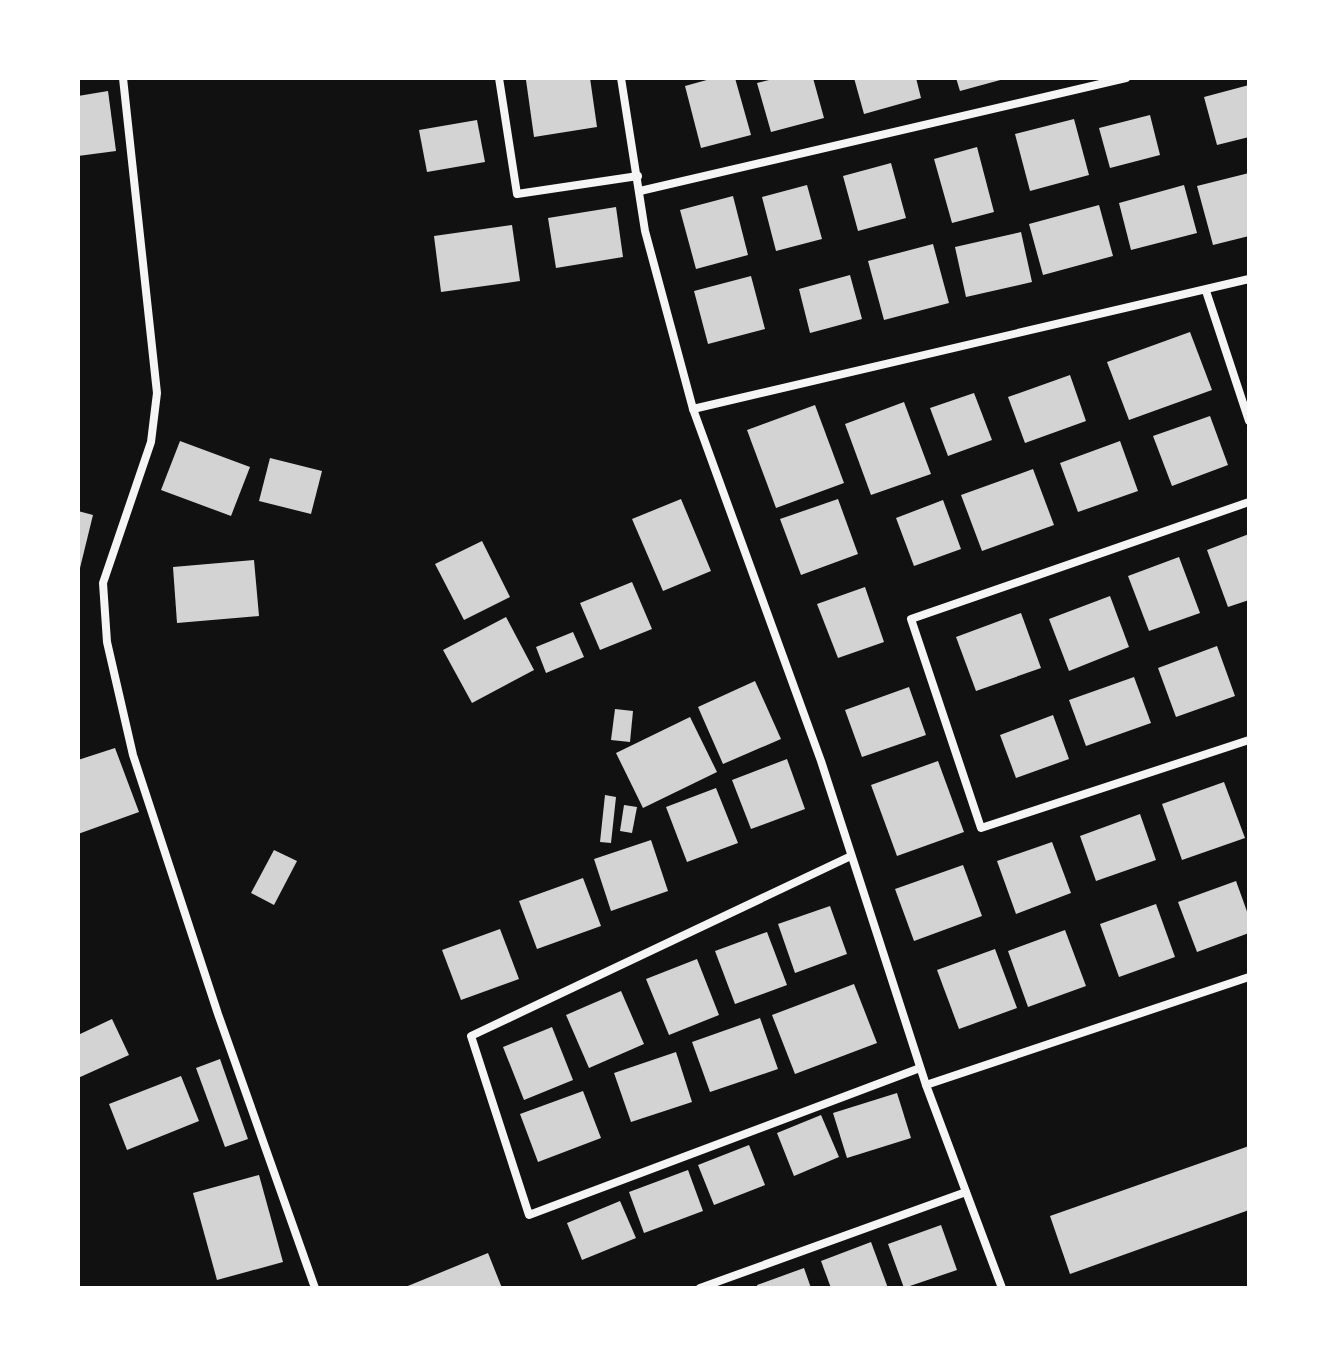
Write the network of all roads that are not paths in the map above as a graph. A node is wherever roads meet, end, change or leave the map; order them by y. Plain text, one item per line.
1 (123, 78) edge
2 (499, 78) edge
3 (621, 78) edge
4 (1126, 78) edge
5 (638, 176) junction
6 (640, 191) junction
7 (1249, 279) edge
8 (1206, 291) junction
9 (693, 409) junction
10 (1249, 421) edge
11 (1249, 502) edge
12 (1249, 740) edge
13 (851, 856) junction
14 (1249, 977) edge
15 (920, 1068) junction
16 (926, 1085) junction
17 (966, 1192) junction
18 (315, 1288) edge
19 (700, 1288) edge
20 (1002, 1288) edge

1 - 18 street
2 - 5 street
3 - 5 street
4 - 6 street
5 - 6 street
6 - 9 street
7 - 8 street
8 - 9 street
8 - 10 street
9 - 13 street
11 - 12 street
13 - 15 street
13 - 15 street
14 - 16 street
15 - 16 street
16 - 17 street
17 - 19 street
17 - 20 street

